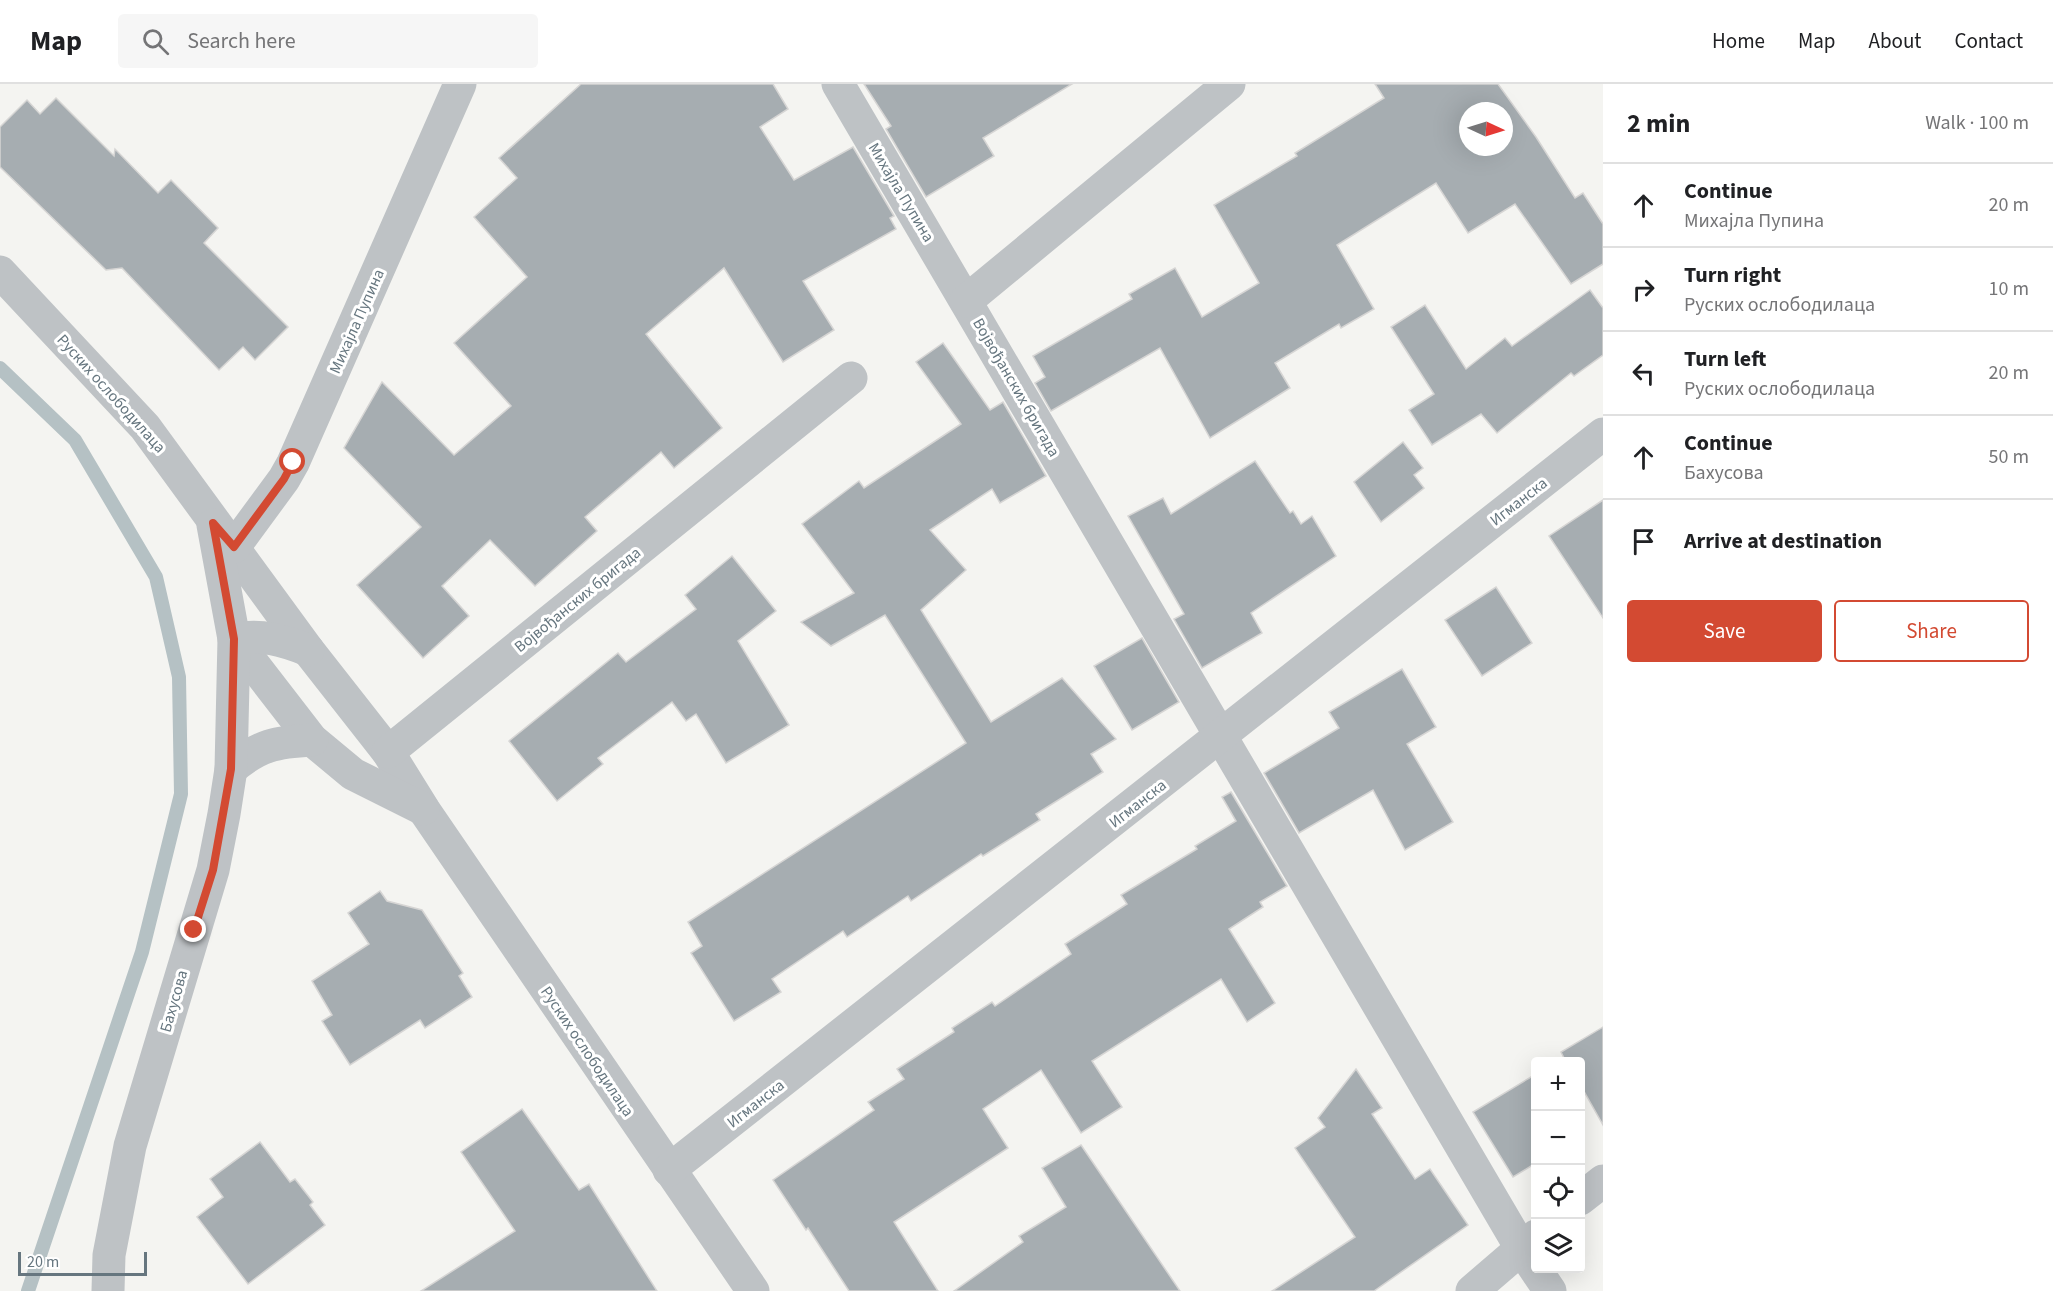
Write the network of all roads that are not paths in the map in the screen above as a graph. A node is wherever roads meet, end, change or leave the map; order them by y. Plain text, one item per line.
1 (460, 84) edge
2 (838, 84) edge
3 (1229, 84) edge
4 (0, 272) edge
5 (966, 301) junction
6 (851, 378) dead end
7 (1603, 434) edge
8 (213, 523) junction
9 (234, 547) junction
10 (234, 639) junction
11 (308, 650) junction
12 (1222, 736) junction
13 (312, 740) junction
14 (388, 753) junction
15 (231, 769) junction
16 (424, 810) junction
17 (669, 1170) junction
18 (1603, 1181) edge
19 (1585, 1196) edge
20 (1528, 1242) edge
21 (108, 1291) edge
22 (753, 1291) edge
23 (1473, 1291) edge
24 (1550, 1291) edge

1 - 9 street, Михајла Пупина
2 - 5 street, Михајла Пупина
3 - 5 street, Војвођанских бригада
4 - 8 street, Руских ослободилаца
5 - 12 street, Војвођанских бригада
6 - 14 street, Војвођанских бригада
7 - 12 street, Игманска
8 - 9 street, Руских ослободилаца
8 - 10 street, Руских ослободилаца
9 - 11 street, Руских ослободилаца
10 - 11 street
10 - 13 street, Руских ослободилаца
10 - 15 street, Бахусова
11 - 14 street, Руских ослободилаца
12 - 17 street, Игманска
12 - 20 street, Војвођанских бригада
13 - 15 street
13 - 16 street, Руских ослободилаца
14 - 16 street, Руских ослободилаца
15 - 21 street, Бахусова
16 - 17 street, Руских ослободилаца
17 - 22 street, Руских ослободилаца
18 - 19 street
20 - 23 street
20 - 24 street, Војвођанских бригада

